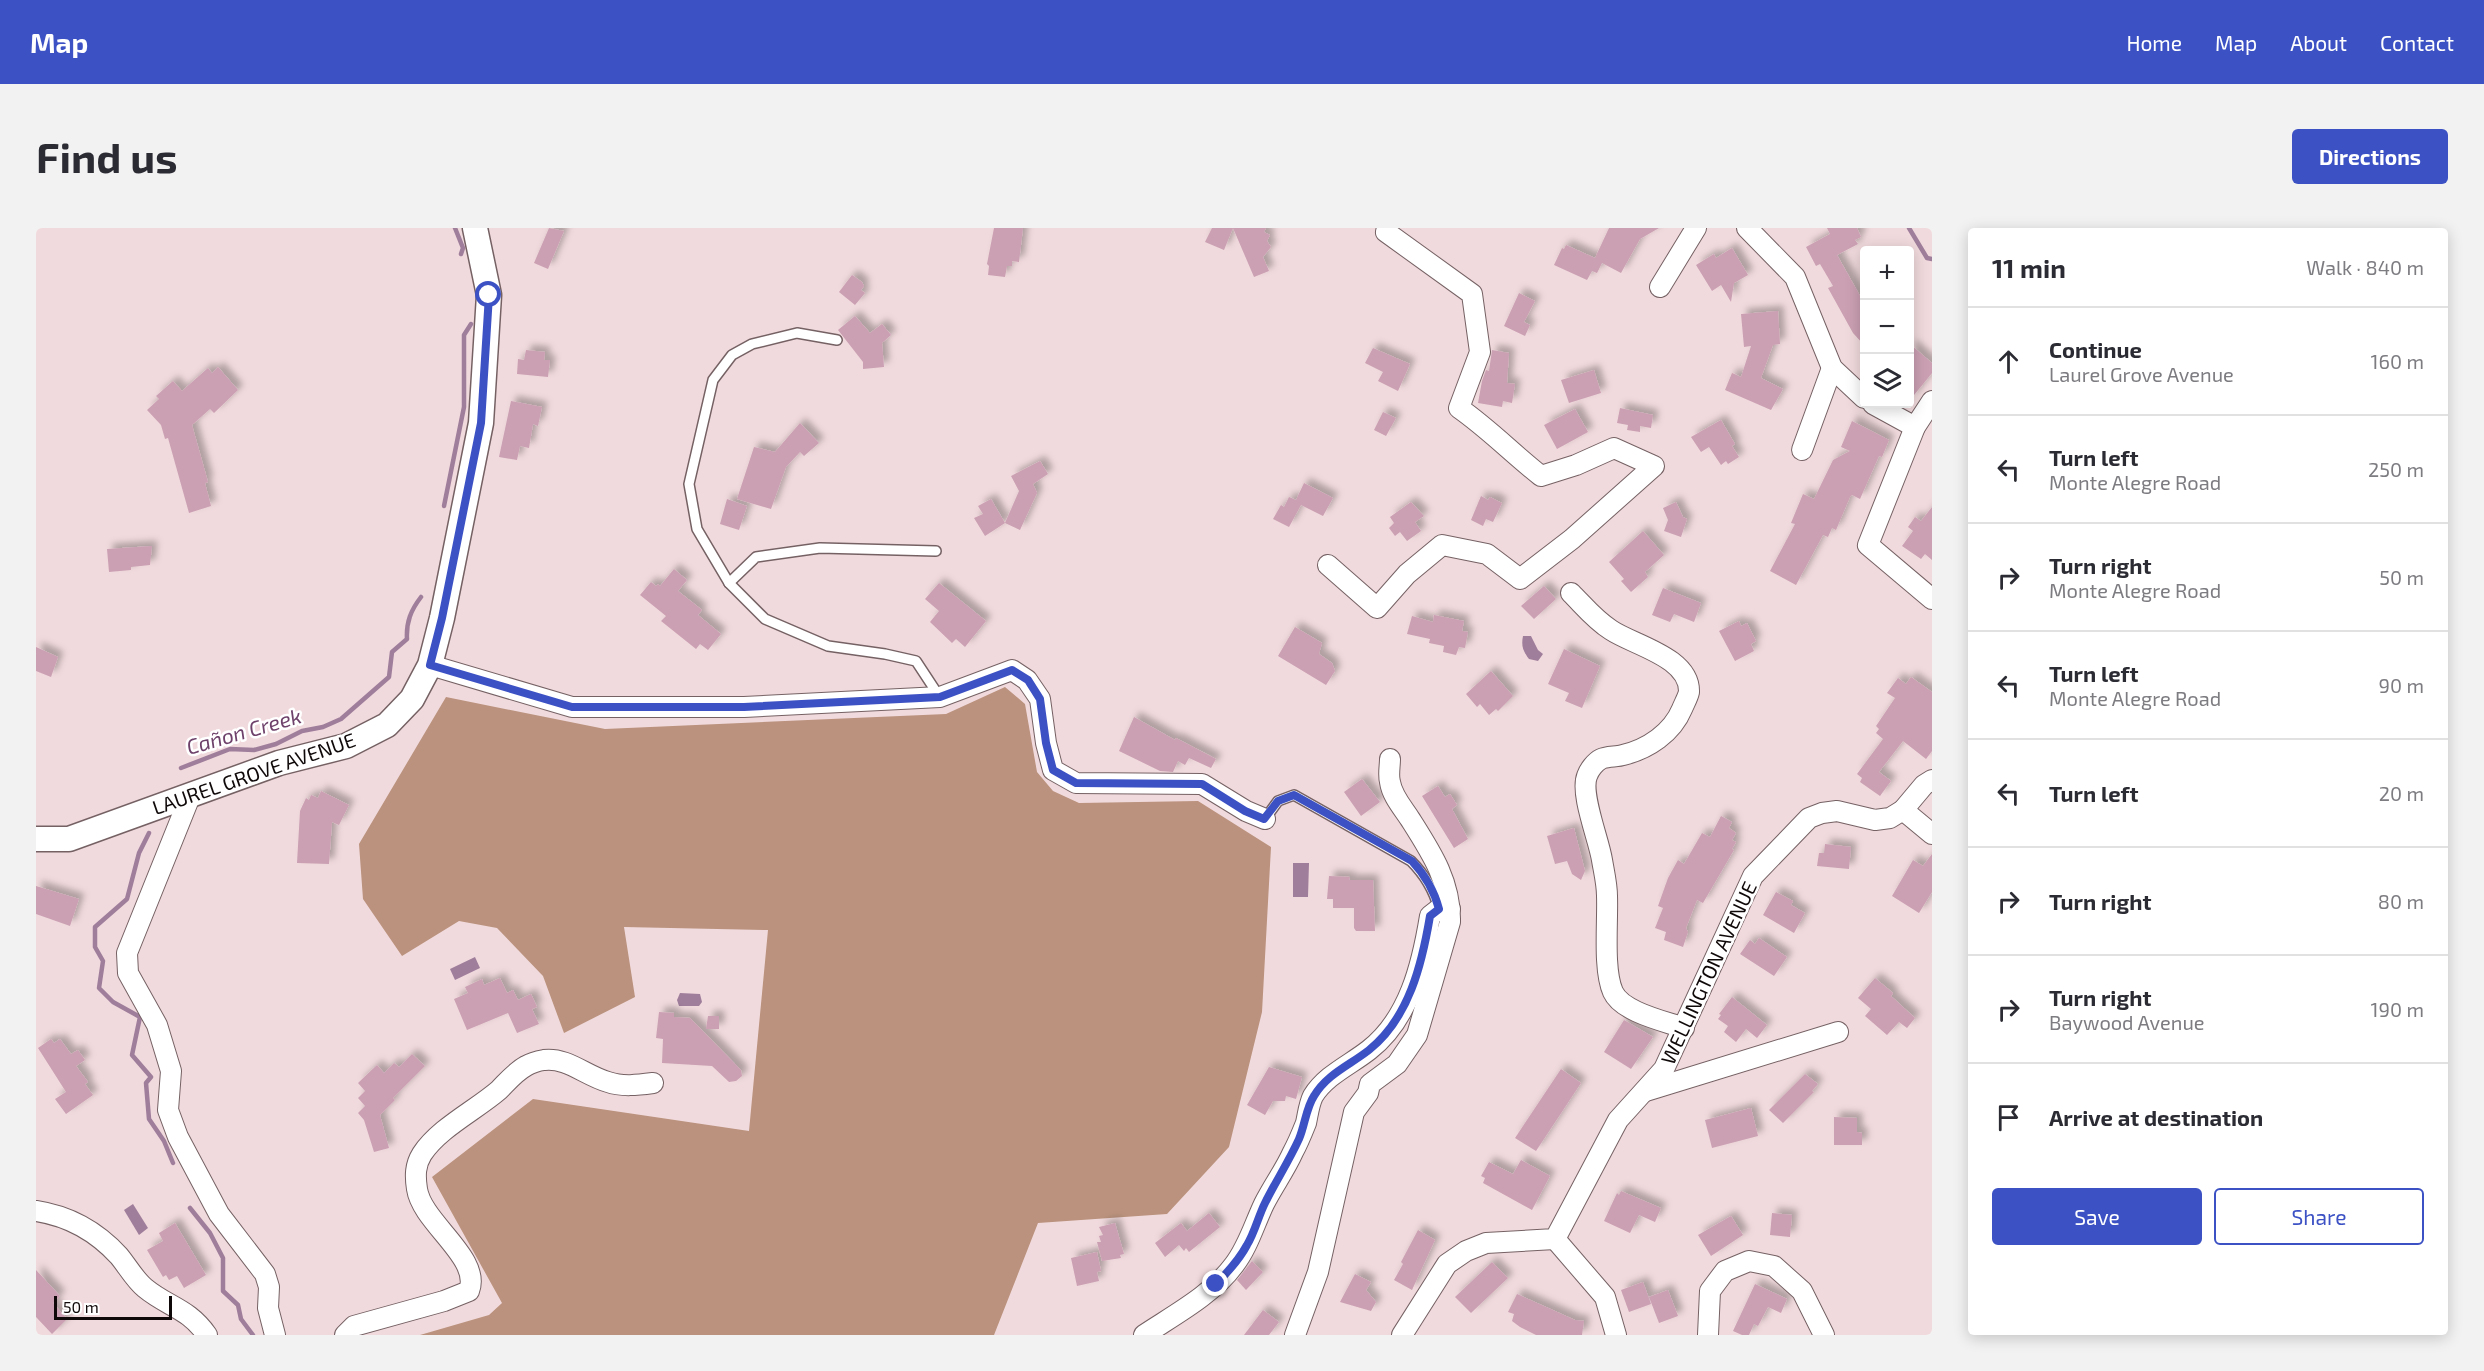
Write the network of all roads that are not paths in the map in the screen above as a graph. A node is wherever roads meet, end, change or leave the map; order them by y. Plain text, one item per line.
1 (475, 228) edge
2 (1387, 228) edge
3 (1696, 228) edge
4 (1747, 228) edge
5 (1660, 287) dead end
6 (837, 340) dead end
7 (1832, 368) junction
8 (1860, 394) edge
9 (1932, 401) edge
10 (1881, 408) edge
11 (1915, 427) junction
12 (1802, 450) dead end
13 (936, 551) dead end
14 (1328, 566) dead end
15 (729, 583) junction
16 (1571, 593) dead end
17 (1932, 599) edge
18 (430, 665) junction
19 (940, 697) junction
20 (1390, 759) dead end
21 (1932, 780) edge
22 (191, 794) junction
23 (1902, 810) junction
24 (1264, 819) joint
25 (1932, 834) edge
26 (36, 839) edge
27 (1445, 909) junction
28 (1684, 1028) junction
29 (1838, 1032) dead end
30 (653, 1083) dead end
31 (1646, 1091) junction
32 (36, 1211) edge
33 (1555, 1239) junction
34 (207, 1335) edge
35 (274, 1335) edge
36 (345, 1335) edge
37 (1144, 1335) edge
38 (1294, 1335) edge
39 (1401, 1335) edge
40 (1616, 1335) edge
41 (1708, 1335) edge
42 (1824, 1335) edge

1 - 18 street, LAUREL GROVE AVENUE
2 - 14 street
3 - 5 street
4 - 7 street
6 - 15 lane
7 - 8 street
7 - 12 street
9 - 11 street
10 - 11 street
11 - 17 street
13 - 15 lane
15 - 19 lane
16 - 28 street
18 - 19 street
18 - 22 street, LAUREL GROVE AVENUE
19 - 24 street
20 - 27 street
21 - 23 street, WELLINGTON AVENUE
22 - 26 street, LAUREL GROVE AVENUE
22 - 35 street
23 - 25 street
23 - 28 street, WELLINGTON AVENUE
24 - 27 lane
27 - 37 street
27 - 38 street
28 - 31 street, WELLINGTON AVENUE
29 - 31 street
30 - 36 street
31 - 33 street, WELLINGTON AVENUE
32 - 34 street
33 - 39 street
33 - 40 street
41 - 42 street

